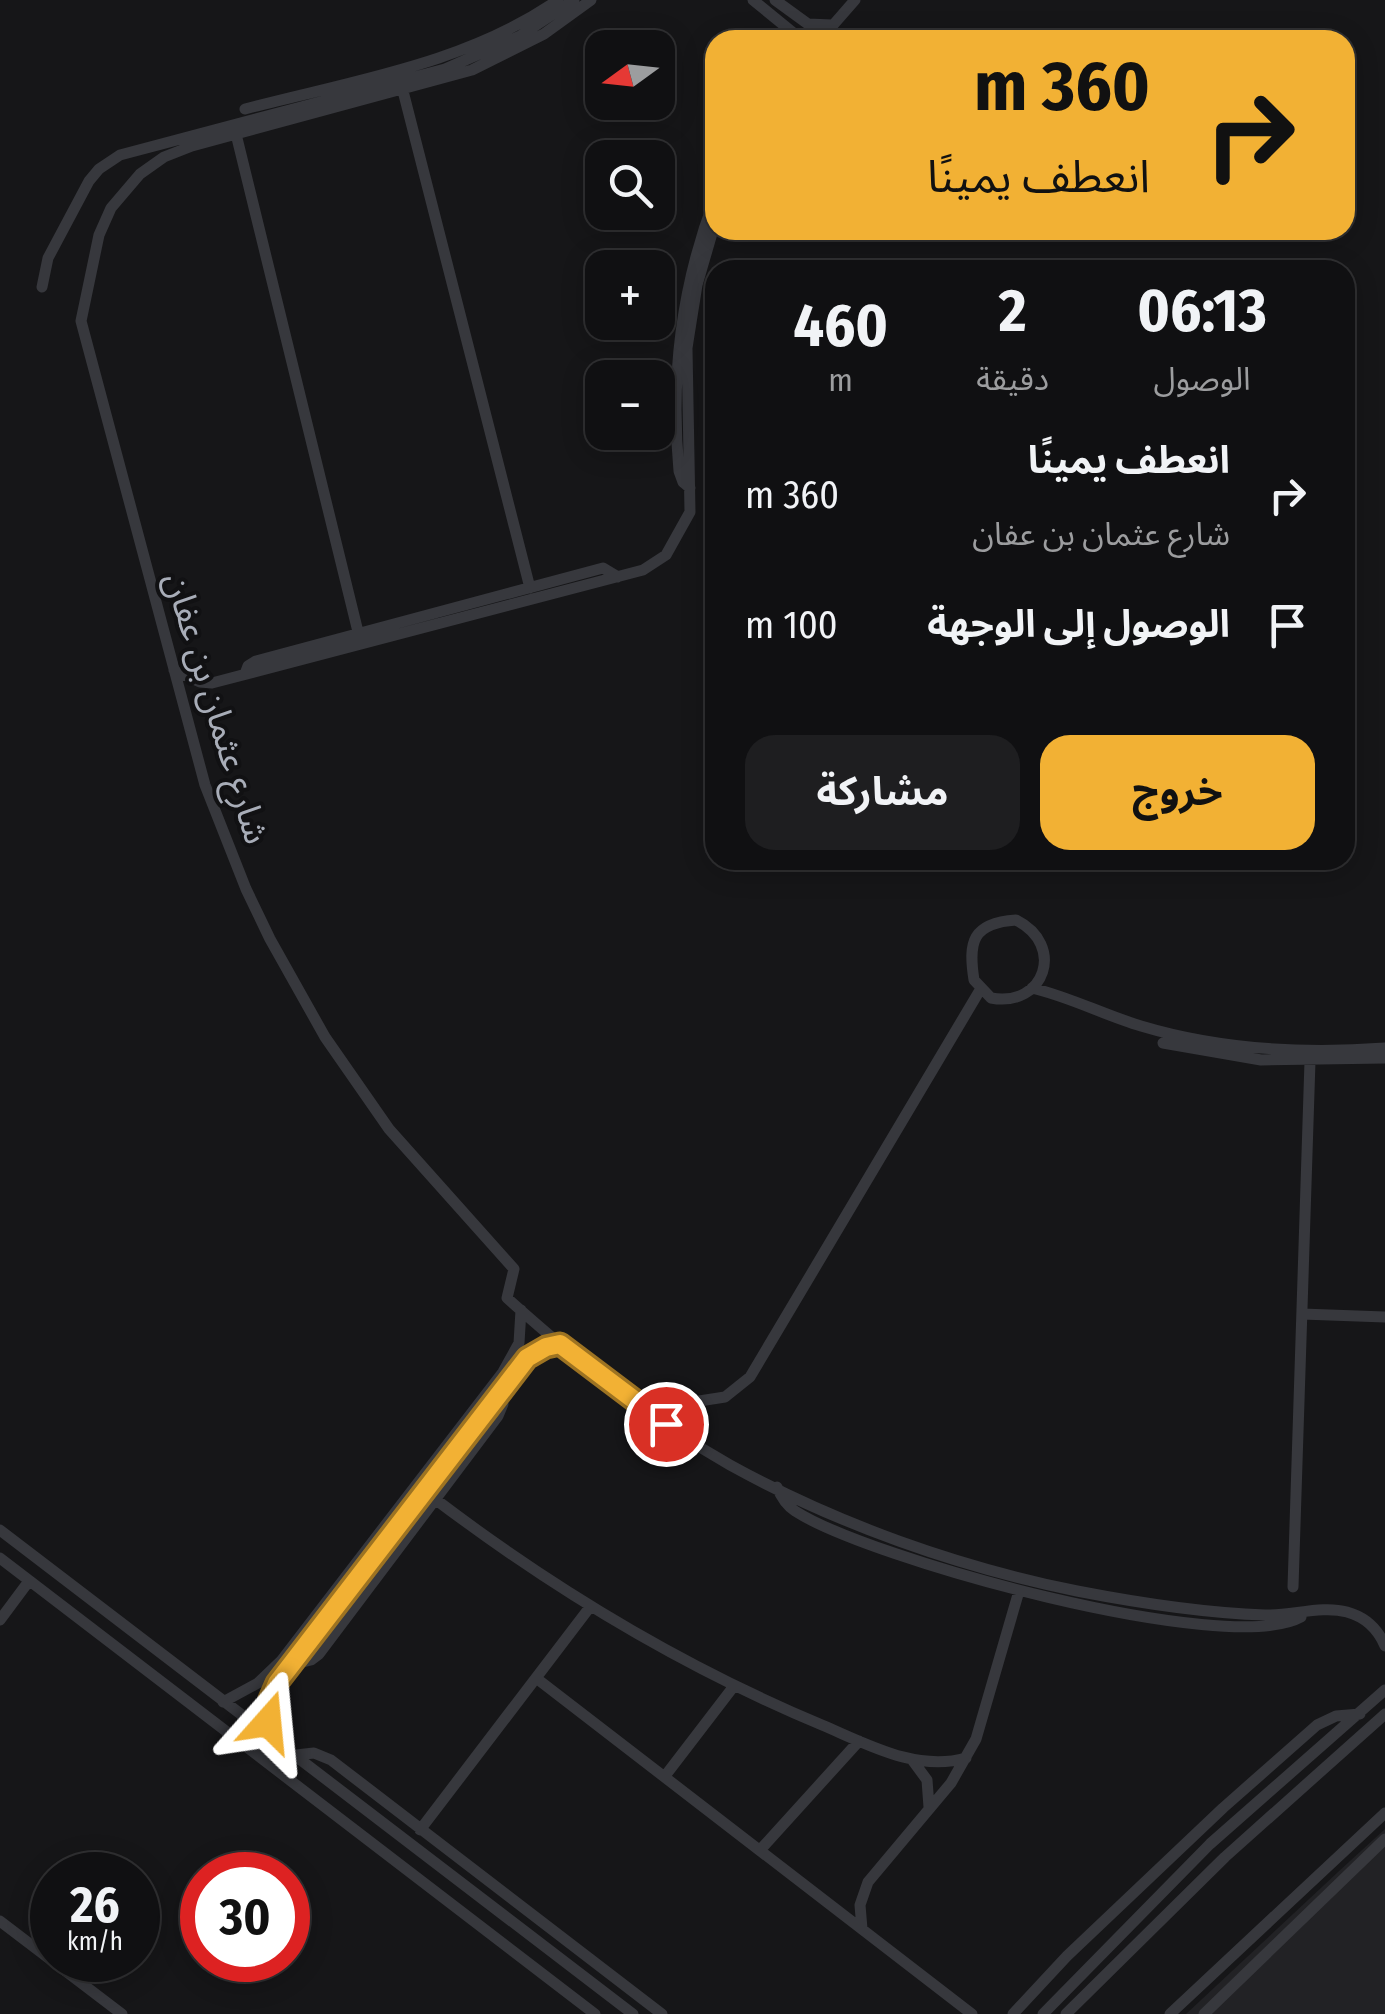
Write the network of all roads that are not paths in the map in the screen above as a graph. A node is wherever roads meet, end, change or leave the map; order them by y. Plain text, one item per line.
1 (558, 0) edge
2 (574, 0) edge
3 (591, 0) edge
4 (752, 0) edge
5 (775, 0) edge
6 (855, 0) edge
7 (832, 26) junction
8 (790, 30) edge
9 (829, 30) edge
10 (466, 55) junction
11 (403, 91) junction
12 (245, 108) dead end
13 (236, 134) junction
14 (191, 141) junction
15 (705, 230) edge
16 (710, 240) edge
17 (42, 287) dead end
18 (690, 488) junction
19 (618, 577) junction
20 (530, 588) junction
21 (360, 639) junction
22 (174, 670) junction
23 (1032, 988) junction
24 (980, 990) junction
25 (1163, 1043) dead end
26 (1385, 1048) edge
27 (1385, 1058) edge
28 (1310, 1061) junction
29 (520, 1310) junction
30 (1302, 1314) junction
31 (1385, 1317) edge
32 (560, 1344) junction
33 (502, 1389) junction
34 (680, 1404) dead end
35 (777, 1487) junction
36 (435, 1499) junction
37 (0, 1530) edge
38 (0, 1558) edge
39 (29, 1581) junction
40 (1293, 1587) dead end
41 (1019, 1592) junction
42 (590, 1607) junction
43 (1306, 1613) junction
44 (0, 1620) edge
45 (1385, 1646) edge
46 (290, 1666) junction
47 (536, 1678) junction
48 (734, 1686) junction
49 (1385, 1690) edge
50 (223, 1702) junction
51 (1360, 1714) junction
52 (1385, 1714) edge
53 (270, 1736) junction
54 (859, 1741) junction
55 (296, 1755) junction
56 (910, 1758) junction
57 (966, 1758) junction
58 (666, 1776) junction
59 (929, 1808) junction
60 (1385, 1813) edge
61 (420, 1830) junction
62 (1385, 1839) edge
63 (762, 1849) junction
64 (449, 1872) junction
65 (435, 1892) junction
66 (474, 1892) junction
67 (1159, 1896) junction
68 (1171, 1908) junction
69 (458, 1910) junction
70 (0, 1921) edge
71 (1133, 1922) junction
72 (862, 1929) junction
73 (1146, 1933) junction
74 (122, 2014) edge
75 (595, 2014) edge
76 (632, 2014) edge
77 (662, 2014) edge
78 (972, 2014) edge
79 (1013, 2014) edge
80 (1043, 2014) edge
81 (1066, 2014) edge
82 (1170, 2014) edge
83 (1204, 2014) edge

1 - 10 street
2 - 10 street
3 - 11 street
4 - 8 street
5 - 7 street
6 - 7 street
7 - 9 street
10 - 12 street
10 - 14 street
11 - 13 street
11 - 20 street
13 - 14 street
13 - 21 street
14 - 17 street
14 - 22 street, شارع عثمان بن عفان
15 - 18 street
16 - 18 street
18 - 19 street
19 - 20 street
19 - 21 street
20 - 21 street
21 - 22 street
22 - 29 street, شارع عثمان بن عفان
23 - 24 street
23 - 24 street
23 - 26 street
24 - 34 street
25 - 28 street
27 - 28 street
28 - 30 street
29 - 32 street
29 - 50 street
30 - 31 street
30 - 40 street
32 - 33 street
32 - 35 street
33 - 36 street
33 - 46 street
35 - 41 street
35 - 43 street
36 - 42 street
36 - 46 street
37 - 50 street
38 - 39 street
39 - 44 street
39 - 65 street
41 - 43 street
41 - 57 street
42 - 47 street
42 - 48 street
43 - 45 street
46 - 53 street
47 - 58 street
47 - 61 street
48 - 54 street
48 - 58 street
49 - 51 street
50 - 53 street
51 - 67 street
51 - 79 street
52 - 68 street
53 - 55 street
54 - 56 street
54 - 63 street
55 - 61 street
55 - 64 street
56 - 57 street
56 - 59 street
57 - 59 street
58 - 63 street
59 - 72 street
60 - 82 street
61 - 77 street
62 - 83 street
63 - 72 street
64 - 65 street
64 - 66 street
65 - 69 street
66 - 69 street
66 - 76 street
67 - 68 street
67 - 71 street
68 - 73 street
69 - 75 street
70 - 74 street
71 - 73 street
71 - 80 street
72 - 78 street
73 - 81 street

